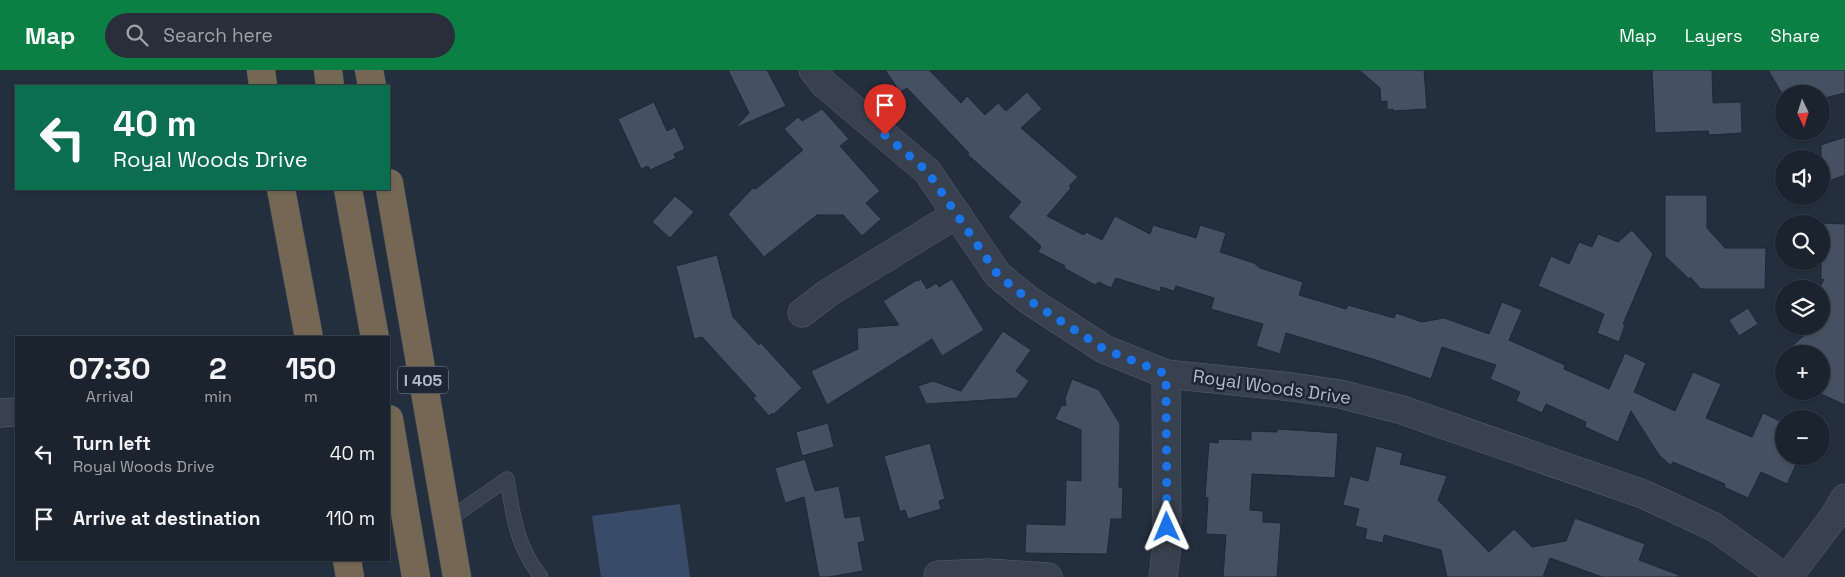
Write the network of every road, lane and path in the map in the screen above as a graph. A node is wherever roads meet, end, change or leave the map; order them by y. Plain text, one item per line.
1 (260, 70) edge
2 (328, 70) edge
3 (369, 70) edge
4 (813, 70) edge
5 (263, 85) edge
6 (330, 85) edge
7 (372, 85) edge
8 (390, 189) edge
9 (281, 190) edge
10 (348, 190) edge
11 (957, 214) junction
12 (802, 313) dead end
13 (309, 336) edge
14 (375, 336) edge
15 (1166, 374) junction
16 (15, 412) edge
17 (0, 413) edge
18 (390, 425) edge
19 (1845, 498) edge
20 (448, 520) junction
21 (347, 561) edge
22 (938, 575) dead end
23 (350, 577) edge
24 (416, 577) edge
25 (457, 577) edge
26 (540, 577) edge
27 (1048, 577) edge
28 (1163, 577) edge
29 (1784, 577) edge
30 (1788, 577) edge

1 - 5 highway
2 - 6 highway
3 - 7 highway
4 - 11 street, Royal Woods Drive
8 - 20 highway, I 405
9 - 13 highway
10 - 14 highway
11 - 12 street
11 - 15 street, Royal Woods Drive
15 - 28 street
15 - 29 street, Royal Woods Drive
16 - 17 street
18 - 24 highway
19 - 30 street
20 - 25 highway, I 405
20 - 26 lane
21 - 23 highway
22 - 27 street

